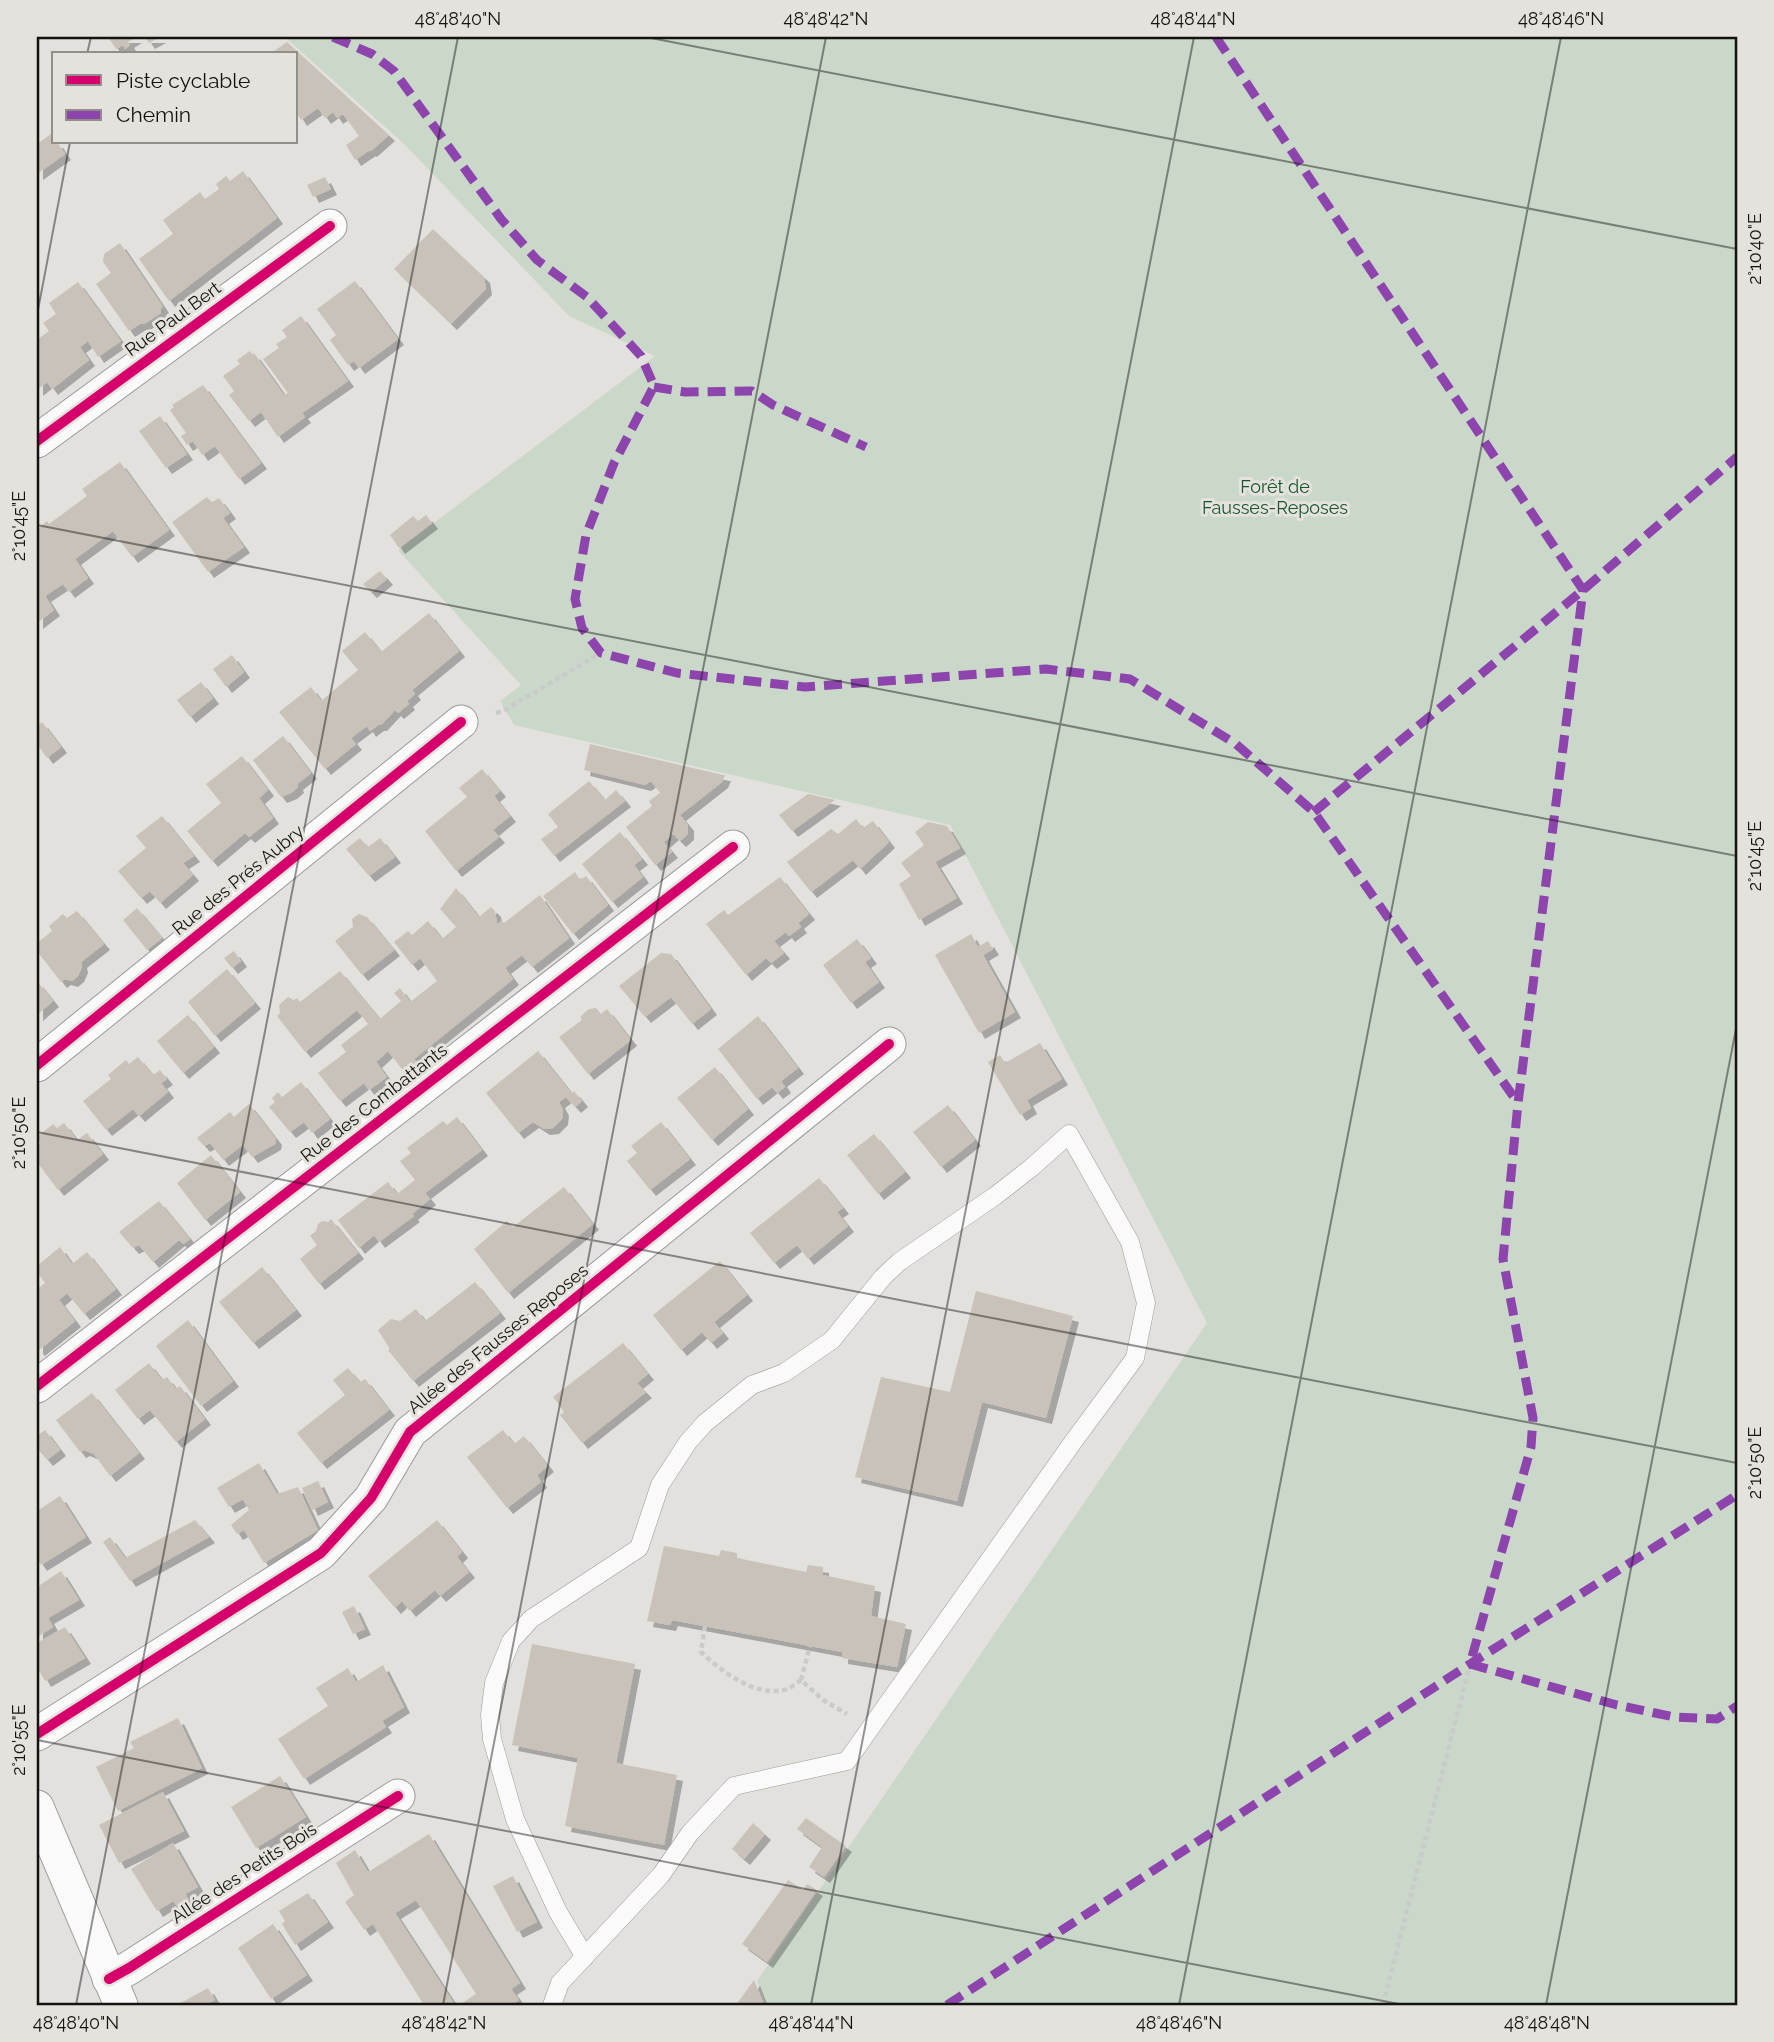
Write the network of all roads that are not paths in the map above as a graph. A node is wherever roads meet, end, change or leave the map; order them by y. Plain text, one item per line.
1 (330, 226) dead end
2 (37, 441) edge
3 (461, 722) road end
4 (733, 847) dead end
5 (889, 1044) dead end
6 (37, 1065) edge
7 (37, 1386) edge
8 (37, 1734) edge
9 (398, 1796) dead end
10 (37, 1807) edge
11 (585, 1957) junction
12 (115, 1992) edge
13 (552, 2005) edge

1 - 2 street, Rue Paul Bert
3 - 6 street, Rue des Prés Aubry
4 - 7 street, Rue des Combattants
5 - 8 street, Allée des Fausses Reposes
9 - 12 street, Allée des Petits Bois
10 - 12 street
11 - 11 lane
11 - 13 lane

